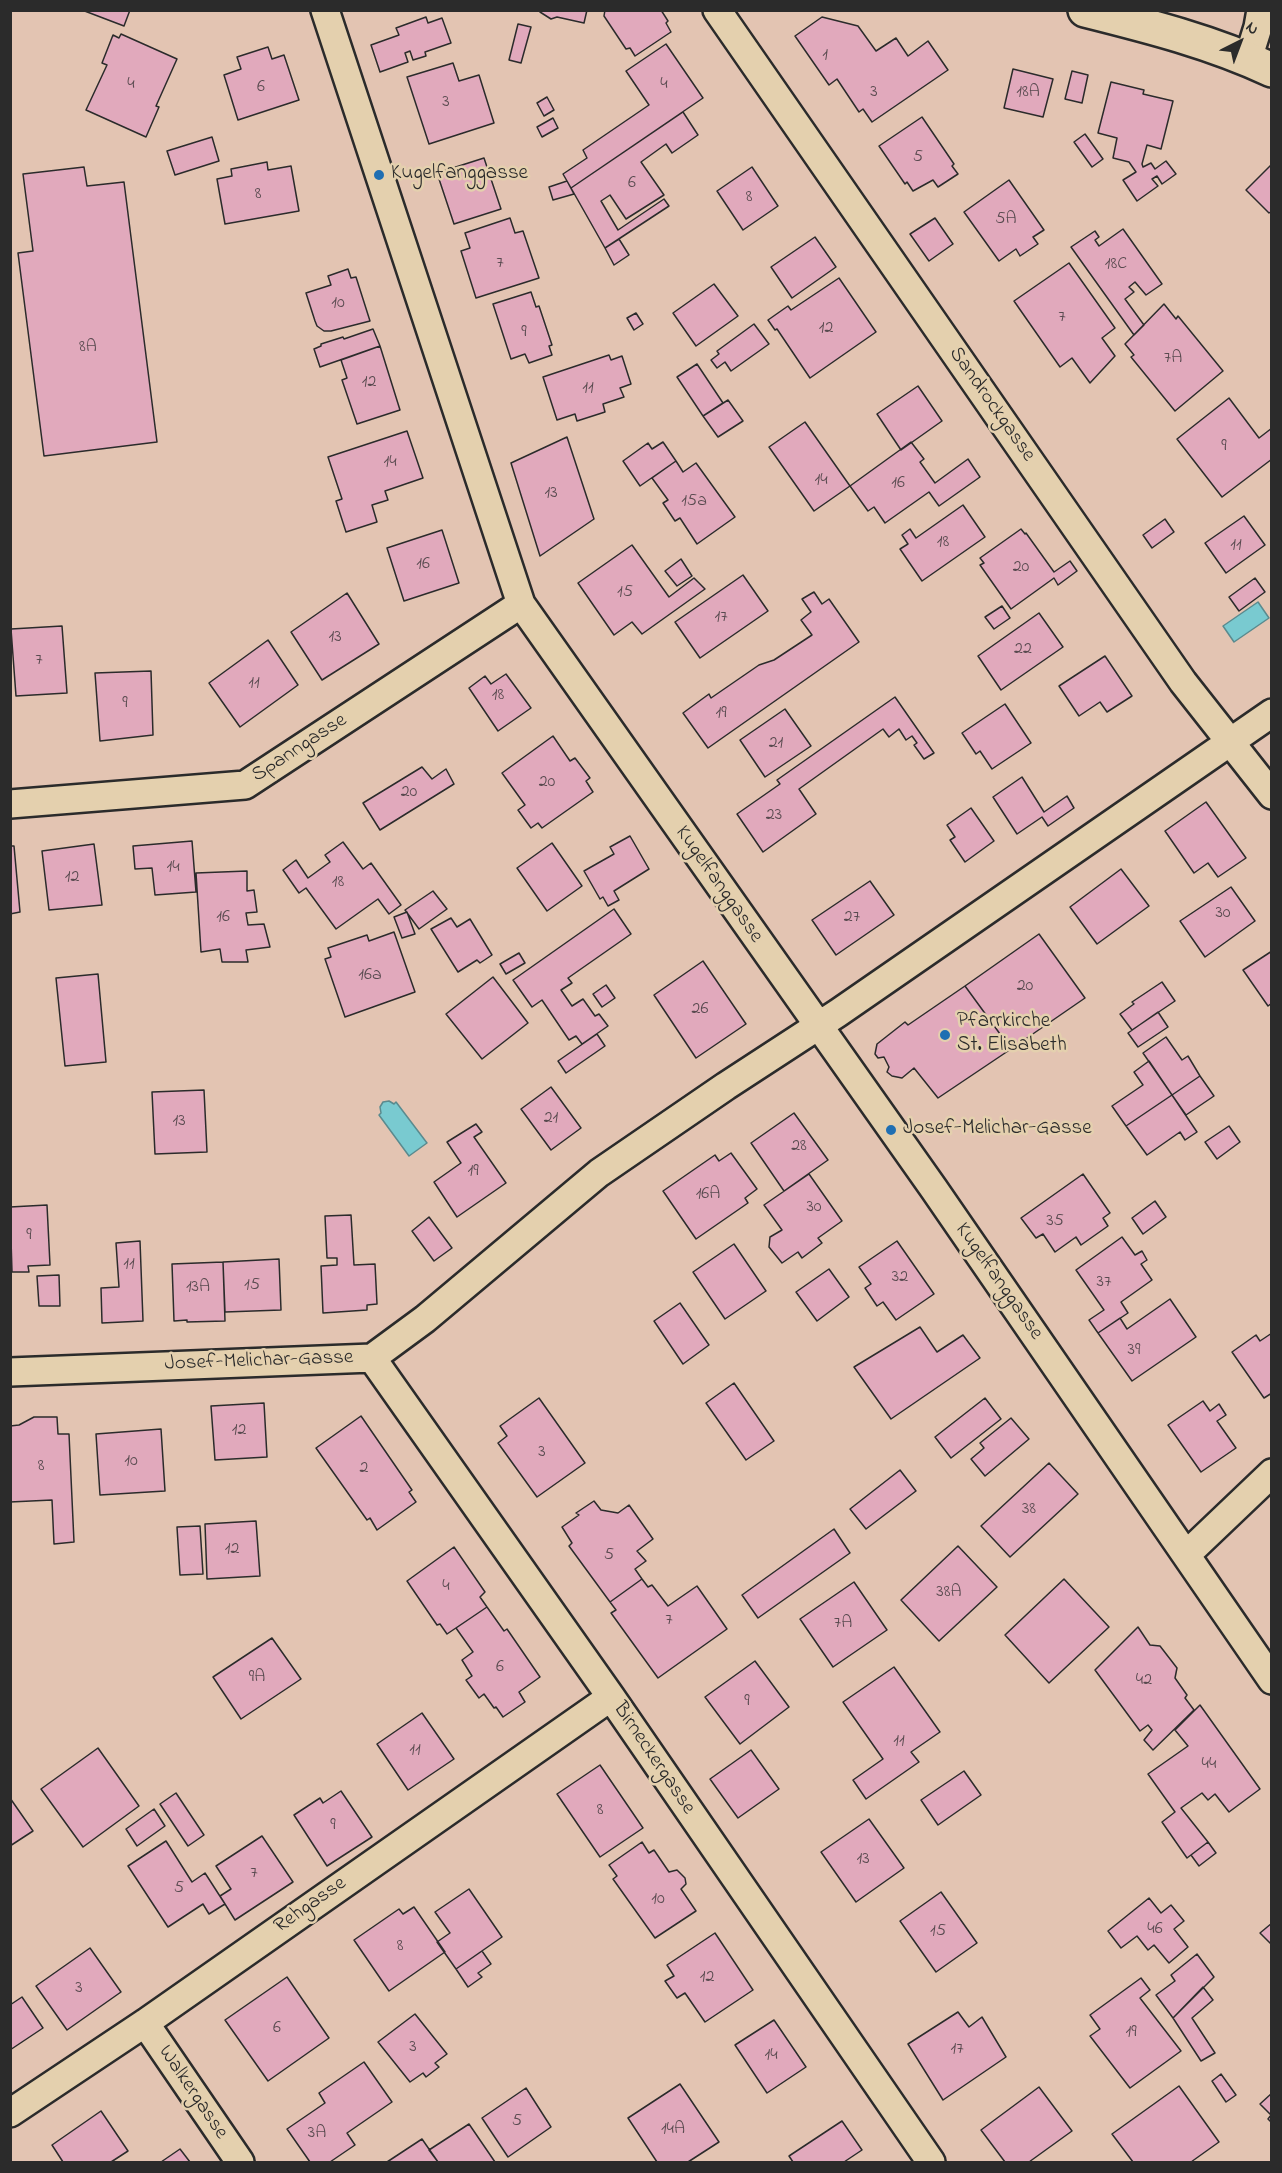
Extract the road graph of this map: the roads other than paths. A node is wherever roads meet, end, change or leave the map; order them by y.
1 (325, 10) edge
2 (717, 10) edge
3 (1085, 10) edge
4 (1261, 10) edge
5 (1260, 65) edge
6 (521, 604) junction
7 (1272, 713) edge
8 (1230, 742) junction
9 (1272, 795) edge
10 (10, 804) edge
11 (818, 1026) junction
12 (372, 1358) junction
13 (10, 1372) edge
14 (1272, 1473) edge
15 (1186, 1555) junction
16 (1272, 1680) edge
17 (611, 1697) junction
18 (145, 2023) junction
19 (10, 2113) edge
20 (240, 2163) edge
21 (931, 2163) edge

1 - 6 street, Kugelfanggasse
2 - 8 street, Sandrockgasse
3 - 5 street
4 - 5 street
6 - 10 street, Spanngasse
6 - 11 street, Kugelfanggasse
7 - 8 street, Josef-Melichar-Gasse
8 - 9 street, Sandrockgasse
8 - 11 street, Josef-Melichar-Gasse
11 - 12 street, Josef-Melichar-Gasse
11 - 15 street, Kugelfanggasse
12 - 13 street, Josef-Melichar-Gasse
12 - 17 street, Birneckergasse
14 - 15 street
15 - 16 street, Kugelfanggasse
17 - 18 street, Rehgasse
17 - 21 street, Birneckergasse
18 - 19 street, Rehgasse
18 - 20 street, Walkergasse

